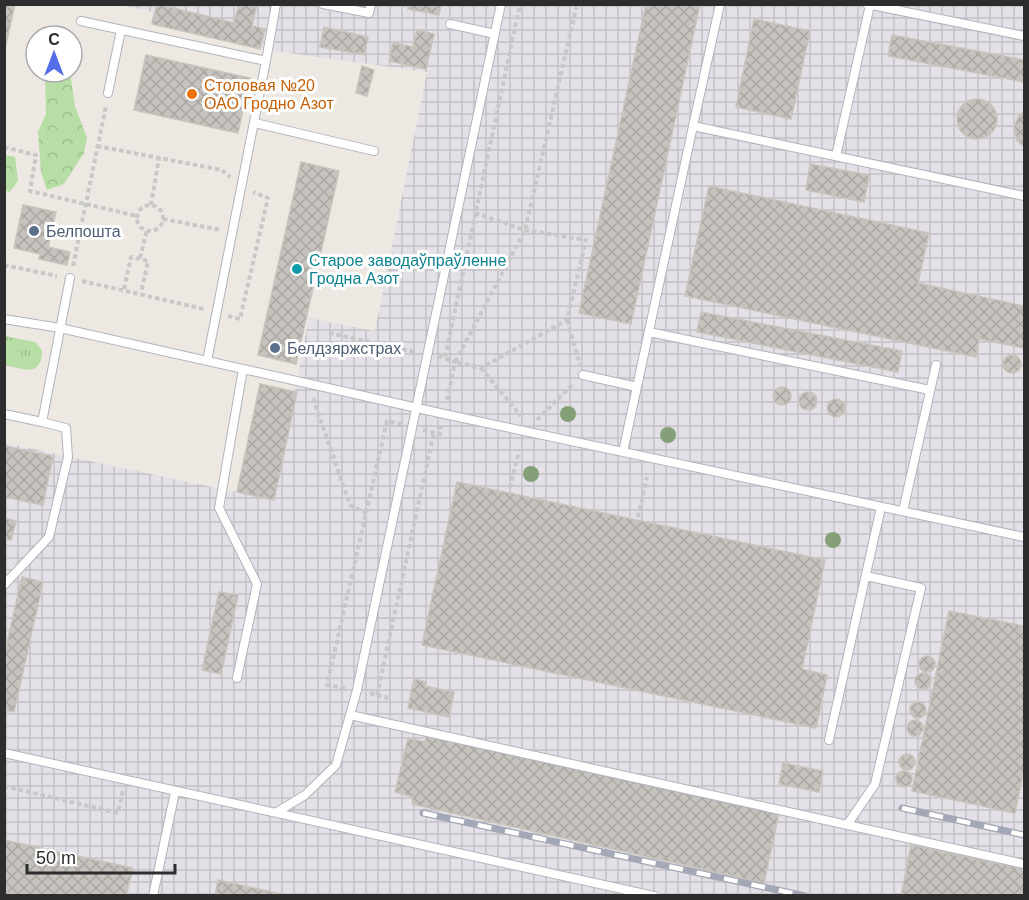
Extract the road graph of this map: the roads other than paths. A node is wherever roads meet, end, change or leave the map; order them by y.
1 (276, 4) edge
2 (323, 4) edge
3 (371, 4) edge
4 (501, 4) edge
5 (720, 4) edge
6 (869, 5) edge
7 (81, 21) dead end
8 (450, 24) dead end
9 (121, 30) junction
10 (495, 34) junction
11 (1024, 36) edge
12 (266, 61) junction
13 (108, 93) road end
14 (255, 123) junction
15 (693, 126) junction
16 (374, 151) dead end
17 (836, 156) junction
18 (1024, 196) edge
19 (70, 278) road end
20 (4, 319) edge
21 (60, 328) junction
22 (649, 332) junction
23 (207, 361) junction
24 (936, 364) dead end
25 (243, 369) junction
26 (583, 375) road end
27 (637, 387) junction
28 (930, 390) junction
29 (418, 407) junction
30 (4, 414) edge
31 (42, 422) junction
32 (623, 452) junction
33 (881, 507) junction
34 (903, 511) junction
35 (1024, 537) edge
36 (866, 576) junction
37 (4, 585) edge
38 (237, 678) dead end
39 (350, 715) junction
40 (829, 740) dead end
41 (4, 753) edge
42 (175, 792) junction
43 (277, 812) junction
44 (847, 825) junction
45 (1024, 864) edge
46 (153, 896) edge
47 (654, 896) edge

1 - 12 lane
2 - 3 lane
4 - 10 lane
5 - 15 lane
6 - 11 lane
6 - 17 lane
7 - 9 lane
8 - 10 lane
9 - 12 lane
9 - 13 lane
10 - 29 lane
12 - 14 lane
14 - 16 lane
14 - 23 lane
15 - 17 lane
15 - 22 lane
17 - 18 lane
19 - 21 lane
20 - 21 lane
21 - 23 lane
21 - 31 lane
22 - 27 lane
22 - 28 lane
23 - 25 lane
24 - 28 lane
25 - 29 lane
25 - 38 lane
26 - 27 lane
27 - 32 lane
28 - 34 lane
29 - 32 lane
29 - 39 lane
30 - 31 lane
31 - 37 lane
32 - 33 lane
33 - 34 lane
33 - 36 lane
34 - 35 lane
36 - 40 lane
36 - 44 lane
39 - 43 lane
39 - 44 lane
41 - 42 lane
42 - 43 lane
42 - 46 lane
43 - 47 lane
44 - 45 lane

